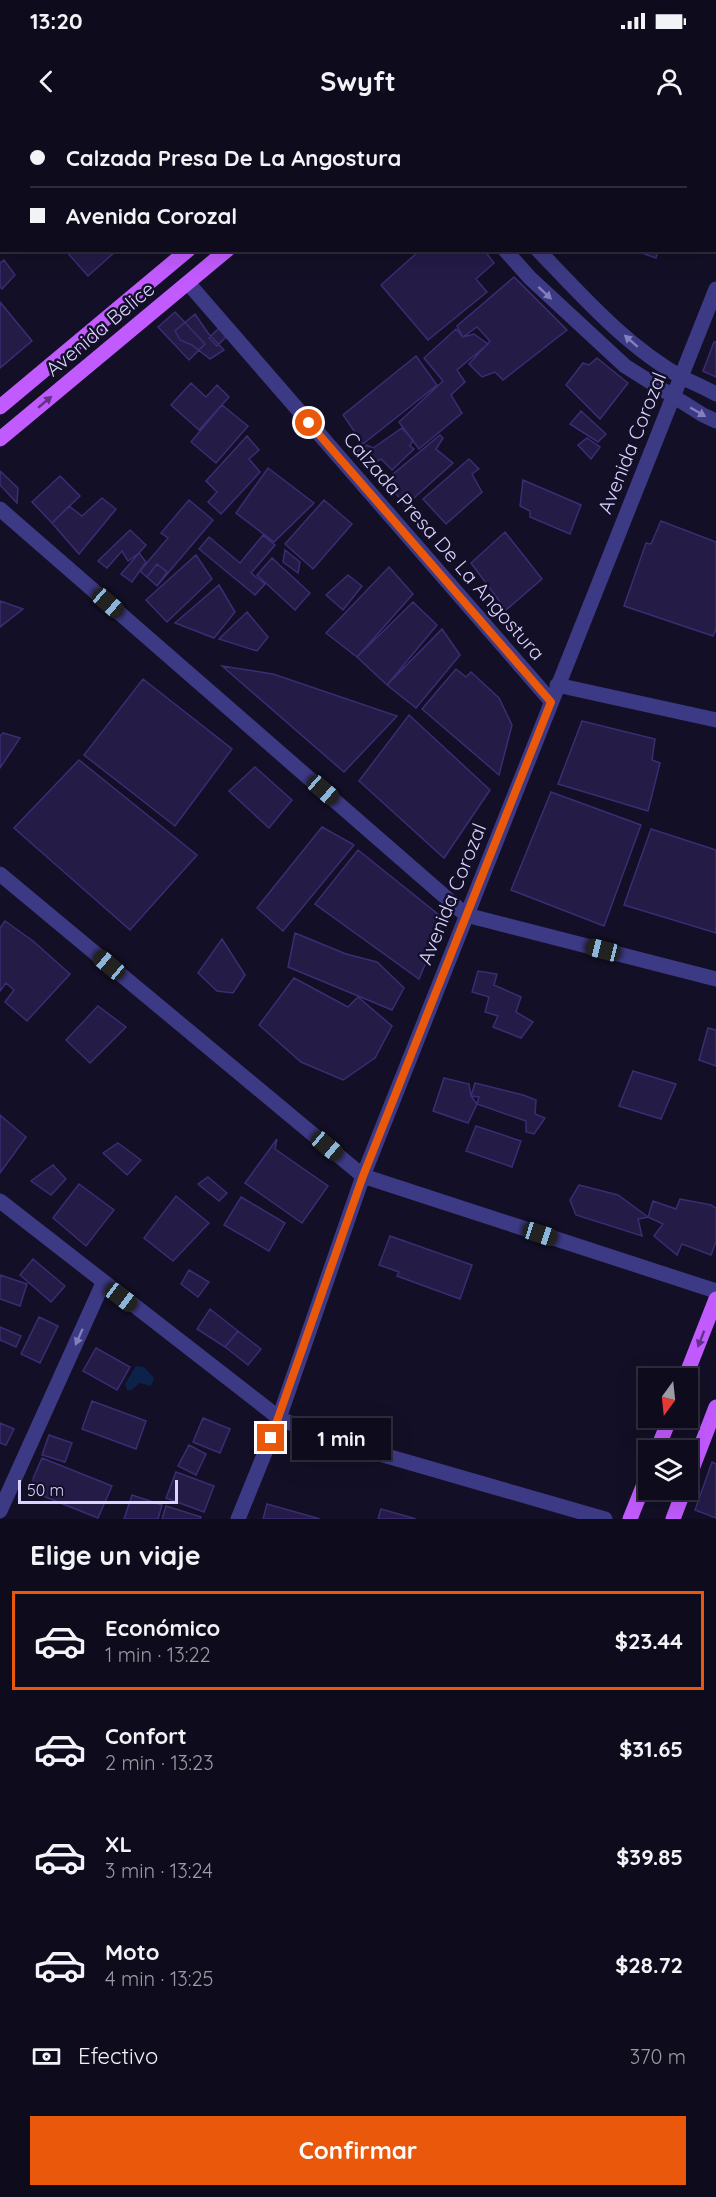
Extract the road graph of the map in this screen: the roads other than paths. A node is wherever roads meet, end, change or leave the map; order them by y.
1 (186, 252) edge
2 (225, 252) edge
3 (507, 252) edge
4 (540, 252) edge
5 (188, 283) junction
6 (716, 289) edge
7 (681, 377) junction
8 (716, 394) edge
9 (673, 397) junction
10 (0, 407) edge
11 (716, 421) edge
12 (0, 439) edge
13 (0, 509) edge
14 (557, 686) junction
15 (551, 702) junction
16 (716, 720) edge
17 (0, 874) edge
18 (466, 915) junction
19 (716, 979) edge
20 (363, 1176) junction
21 (0, 1201) edge
22 (103, 1283) junction
23 (716, 1291) edge
24 (716, 1299) edge
25 (689, 1368) edge
26 (716, 1407) edge
27 (279, 1418) junction
28 (698, 1454) edge
29 (638, 1499) edge
30 (680, 1500) edge
31 (0, 1511) edge
32 (238, 1519) edge
33 (605, 1519) edge
34 (630, 1519) edge
35 (673, 1519) edge

1 - 10 main road, Avenida Belice
2 - 5 main road, Avenida Belice
3 -> 9 street
7 -> 4 street
12 -> 5 main road, Avenida Belice
5 - 15 street, Calzada Presa De La Angostura
6 - 7 street, Avenida Corozal
7 - 8 street
7 - 9 street, Avenida Corozal
9 -> 11 street
9 - 14 street, Avenida Corozal
13 - 18 street
14 - 15 street, Avenida Corozal
14 - 16 street
15 - 18 street, Avenida Corozal
17 - 20 street
18 - 19 street
18 - 20 street, Avenida Corozal
20 - 23 street
20 - 27 street, Avenida Corozal
21 - 22 street
22 - 27 street
22 -> 31 street
24 -> 25 main road
26 - 28 main road
27 - 32 street, Avenida Corozal
27 - 33 street
29 - 34 main road
30 - 35 main road

